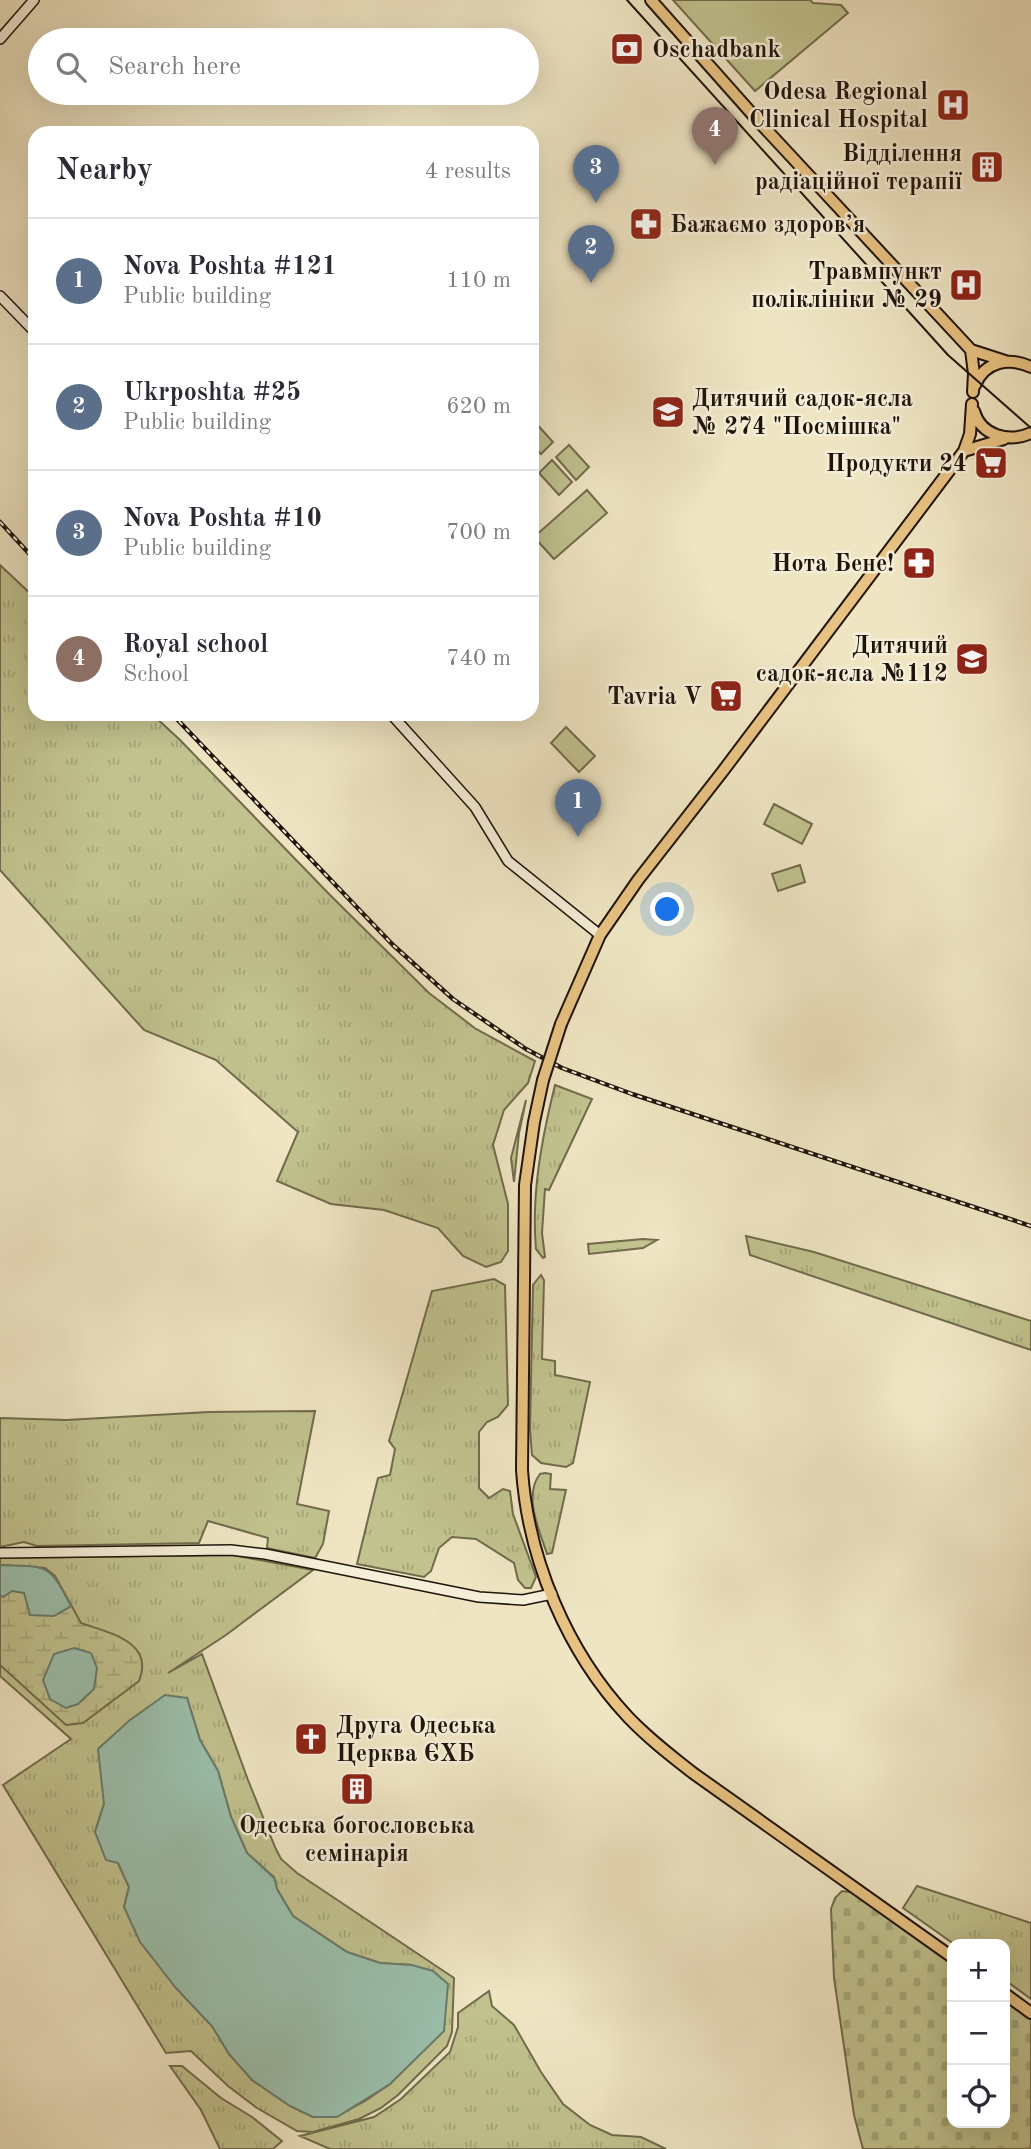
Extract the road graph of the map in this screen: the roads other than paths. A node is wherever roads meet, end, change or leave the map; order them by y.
1 (34, 0) edge
2 (651, 0) edge
3 (0, 38) edge
4 (0, 296) edge
5 (28, 325) edge
6 (971, 350) junction
7 (1031, 359) edge
8 (1007, 361) junction
9 (1019, 362) junction
10 (1031, 366) edge
11 (973, 392) junction
12 (972, 404) junction
13 (1031, 433) edge
14 (1006, 438) junction
15 (964, 451) junction
16 (397, 721) edge
17 (600, 935) junction
18 (0, 1553) edge
19 (552, 1594) junction
20 (947, 1953) edge
21 (1010, 1998) edge
22 (1031, 2013) edge

1 - 3 street
2 - 6 highway
4 - 5 street
6 - 8 highway
6 - 11 highway
7 - 9 highway
8 - 9 highway
8 - 11 highway
9 - 10 highway
11 - 12 highway
12 - 14 highway
12 - 15 highway
13 - 14 highway
14 - 15 highway
15 - 17 highway
16 - 17 street
17 - 19 highway, bridge
18 - 19 street
19 - 20 highway
21 - 22 highway

